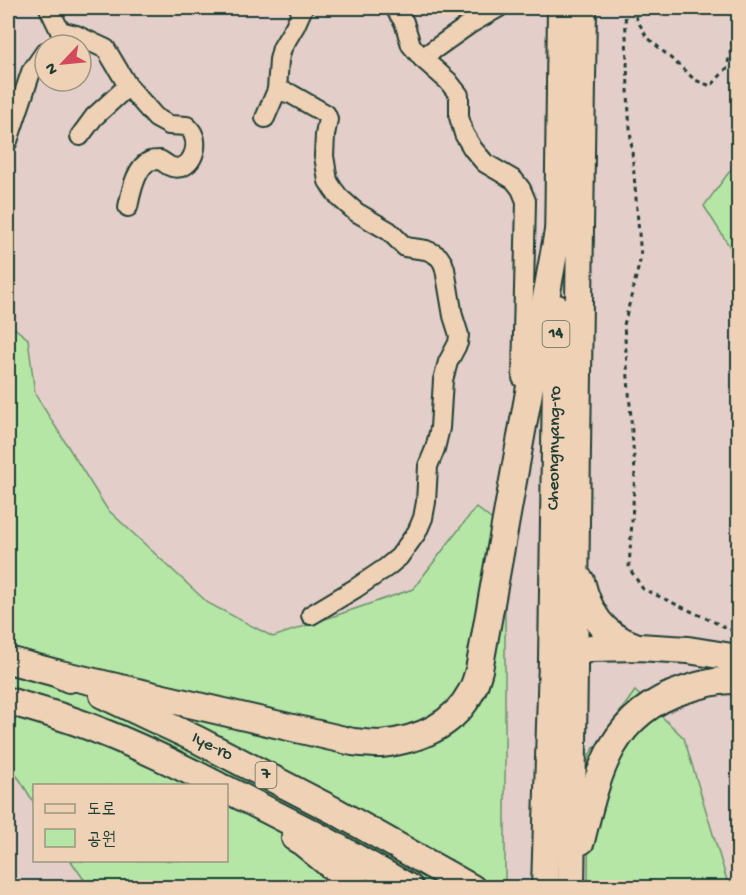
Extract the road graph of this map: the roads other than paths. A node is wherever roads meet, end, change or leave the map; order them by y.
1 (49, 8) edge
2 (303, 8) edge
3 (395, 8) edge
4 (498, 8) edge
5 (561, 8) edge
6 (583, 8) edge
7 (54, 33) edge
8 (93, 43) edge
9 (422, 58) junction
10 (33, 69) edge
11 (128, 86) junction
12 (277, 90) junction
13 (265, 118) dead end
14 (80, 136) dead end
15 (8, 141) edge
16 (128, 207) dead end
17 (558, 231) junction
18 (521, 434) junction
19 (575, 550) junction
20 (311, 615) dead end
21 (638, 647) junction
22 (563, 657) junction
23 (738, 658) edge
24 (8, 660) edge
25 (56, 673) junction
26 (738, 680) edge
27 (8, 700) edge
28 (99, 730) junction
29 (196, 784) edge
30 (215, 784) edge
31 (228, 790) edge
32 (228, 801) edge
33 (571, 885) edge
34 (358, 888) edge
35 (410, 888) edge
36 (472, 888) edge
37 (545, 888) edge

1 - 7 street
2 - 12 street
3 - 9 street
4 - 9 street
5 - 17 highway, Cheongnyang-ro / 14
6 - 19 highway, Cheongnyang-ro / 14
8 - 11 street
9 - 18 street
10 - 15 street
11 - 14 street
11 - 16 street
12 - 13 street
12 - 20 street
17 - 18 highway
17 - 22 highway, Cheongnyang-ro / 14
18 - 25 highway
19 - 21 highway
19 - 22 highway, Cheongnyang-ro / 14
21 - 22 highway
21 - 23 highway
22 - 33 highway, Cheongnyang-ro / 14
22 - 37 highway, Cheongnyang-ro
24 - 25 highway, Iye-ro / 7
25 - 36 highway, Iye-ro / 7
26 - 33 highway
27 - 28 highway, Iye-ro
28 - 29 highway
28 - 30 highway, Iye-ro
31 - 35 highway, Iye-ro / 7
32 - 34 highway

